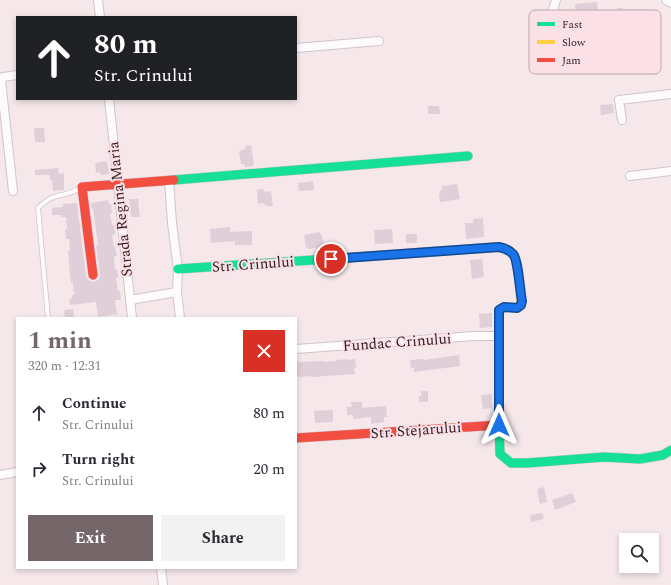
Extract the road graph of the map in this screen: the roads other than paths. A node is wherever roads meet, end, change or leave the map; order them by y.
1 (98, 0) edge
2 (556, 0) edge
3 (666, 0) edge
4 (671, 3) edge
5 (554, 10) edge
6 (100, 16) edge
7 (379, 41) dead end
8 (297, 48) edge
9 (16, 75) edge
10 (671, 94) edge
11 (109, 100) edge
12 (622, 120) dead end
13 (468, 156) dead end
14 (671, 171) edge
15 (630, 176) dead end
16 (169, 180) junction
17 (118, 184) junction
18 (82, 187) junction
19 (12, 191) dead end
20 (178, 269) junction
21 (93, 275) dead end
22 (177, 292) junction
23 (130, 300) junction
24 (48, 317) edge
25 (132, 317) edge
26 (180, 317) edge
27 (499, 336) junction
28 (297, 349) edge
29 (499, 425) junction
30 (297, 438) edge
31 (671, 450) edge
32 (16, 472) edge
33 (0, 475) edge
34 (161, 569) edge
35 (164, 585) edge

1 - 6 street
2 - 5 street
3 - 4 street
7 - 8 street
9 - 19 street
10 - 12 street
11 - 17 street, Strada Regina Maria
13 - 16 street
14 - 15 street
16 - 17 street
16 - 20 street
17 - 18 street
17 - 23 street, Strada Regina Maria
18 - 21 street
18 - 24 lane
20 - 22 street
20 - 27 street, Str. Crinului
22 - 23 street
22 - 26 street
23 - 25 street, Strada Regina Maria
27 - 28 street, Fundac Crinului
27 - 29 street
29 - 30 street, Str. Stejarului
29 - 31 street
32 - 33 street
34 - 35 street

